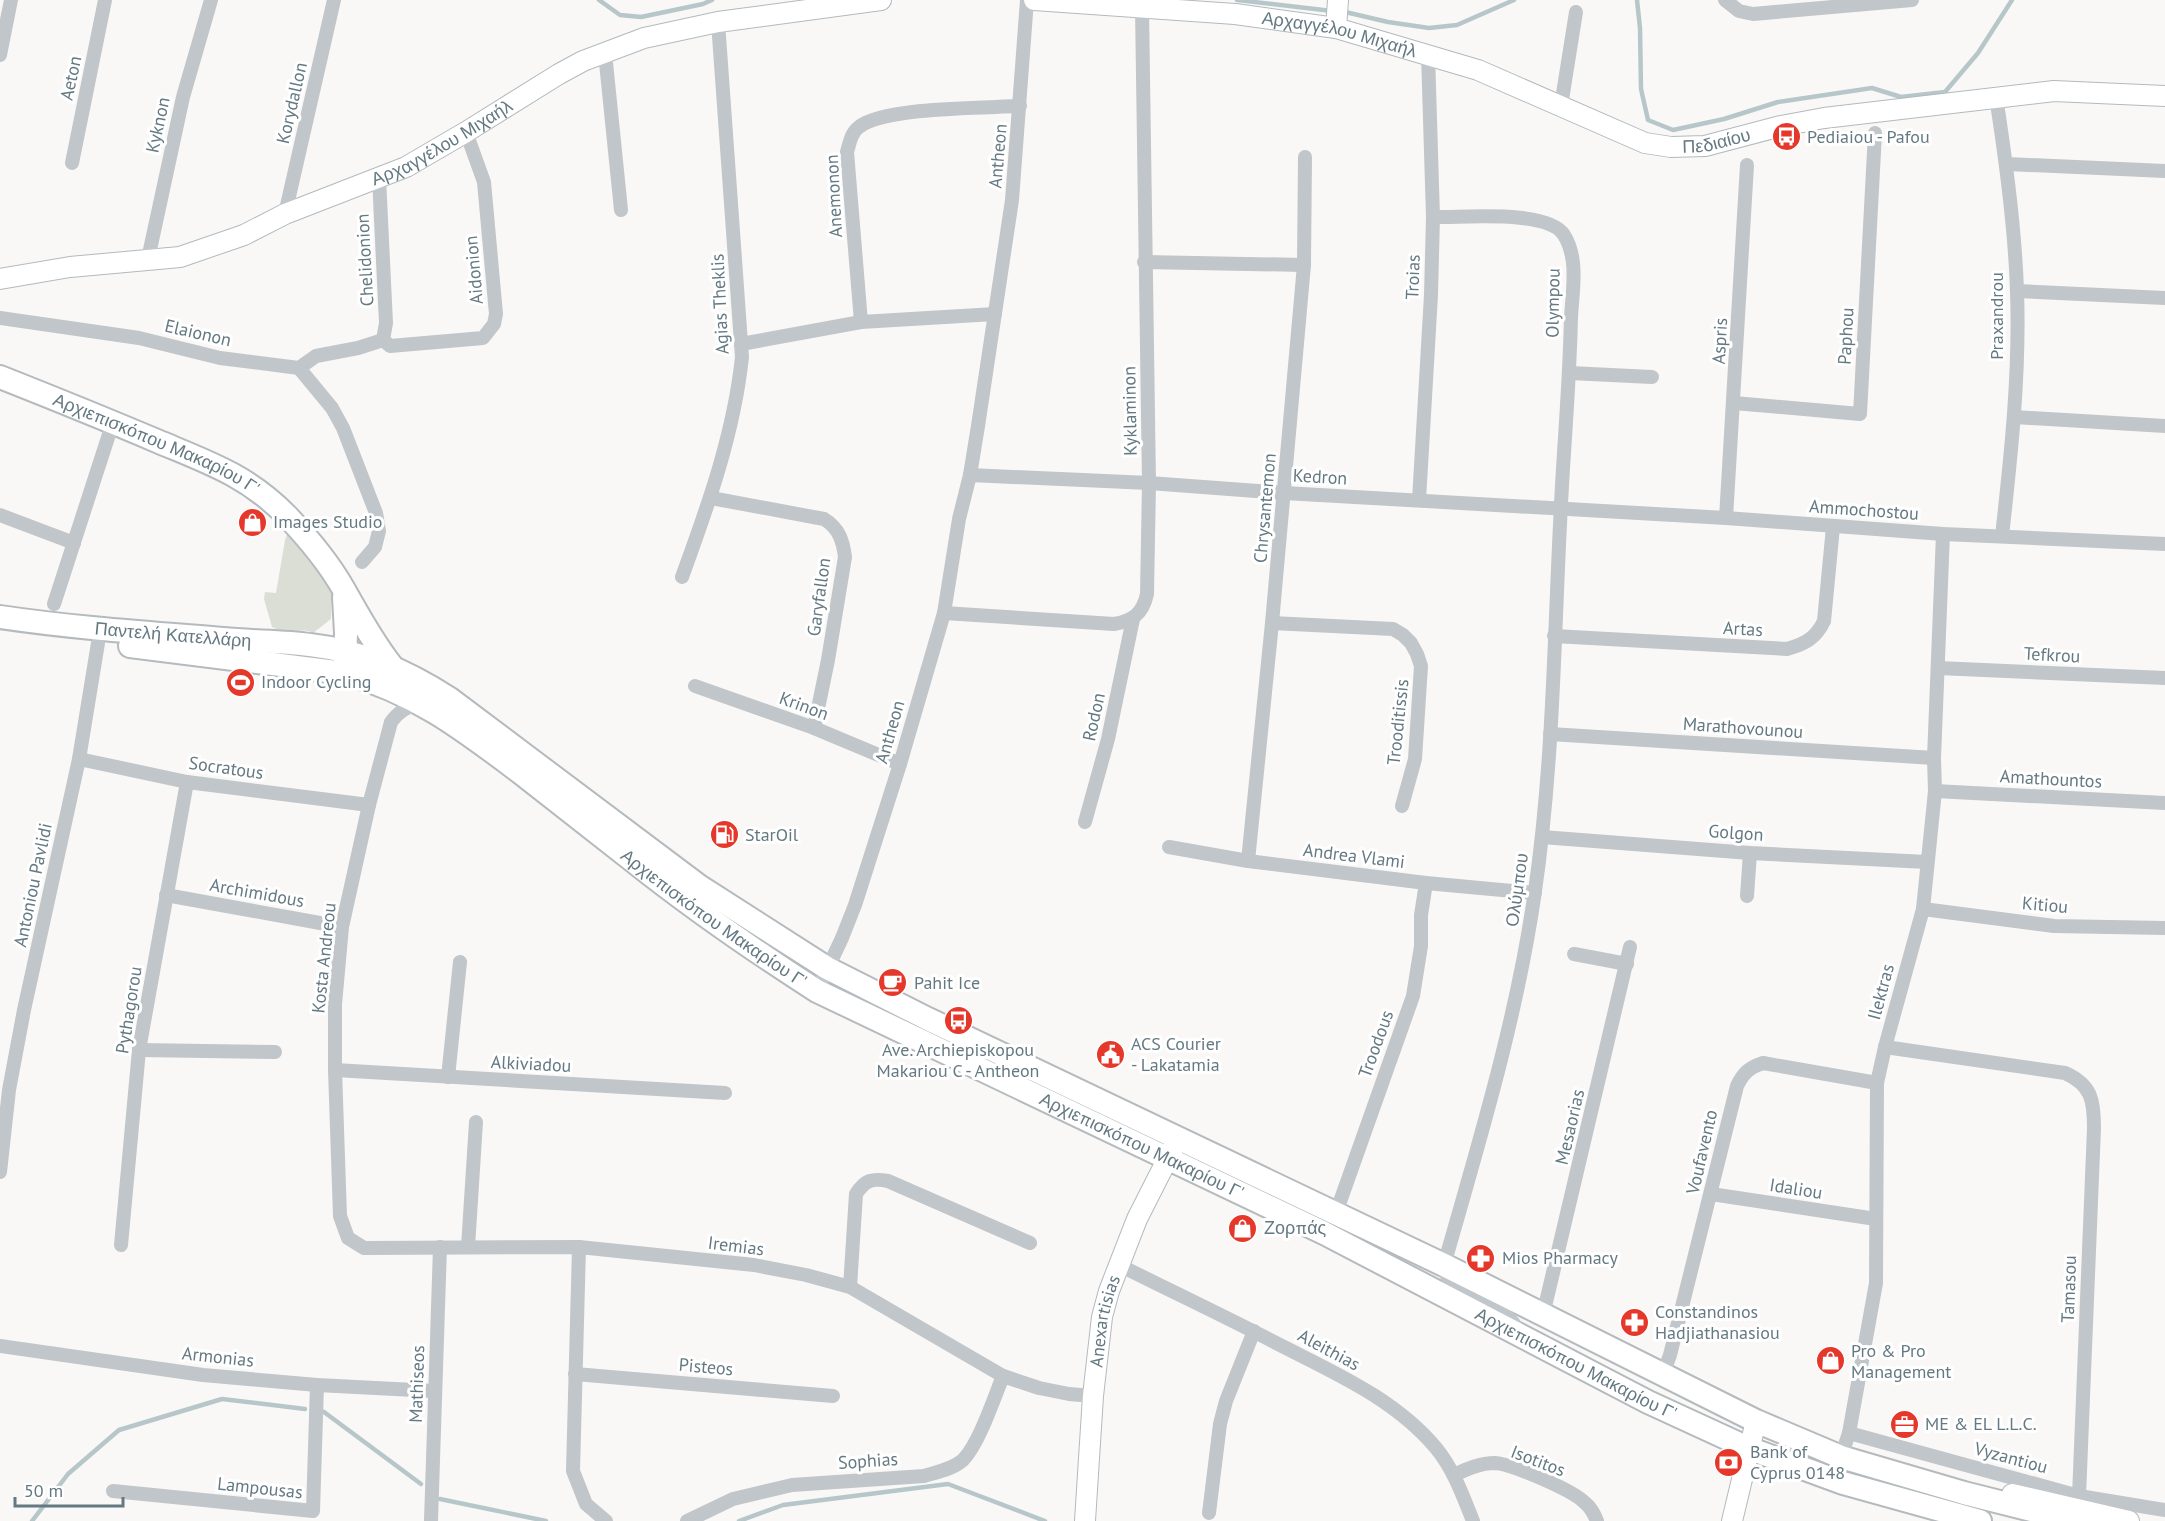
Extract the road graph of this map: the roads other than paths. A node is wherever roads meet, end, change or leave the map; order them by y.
1 (11, 0) edge
2 (105, 0) edge
3 (211, 0) edge
4 (334, 0) edge
5 (881, 0) edge
6 (1028, 0) edge
7 (1034, 0) edge
8 (1725, 0) edge
9 (1912, 0) edge
10 (1819, 4) edge
11 (1142, 7) junction
12 (1576, 12) dead end
13 (1337, 13) edge
14 (718, 22) junction
15 (605, 53) junction
16 (1428, 54) junction
17 (0, 55) edge
18 (1996, 96) junction
19 (2165, 96) edge
20 (1561, 105) junction
21 (1020, 106) junction
22 (466, 132) junction
23 (1875, 133) dead end
24 (1305, 158) dead end
25 (72, 163) dead end
26 (2007, 164) junction
27 (1748, 165) dead end
28 (2165, 171) edge
29 (379, 178) junction
30 (621, 210) dead end
31 (285, 214) junction
32 (1433, 218) junction
33 (148, 259) junction
34 (1144, 262) junction
35 (1304, 265) junction
36 (0, 279) edge
37 (2017, 291) junction
38 (2165, 298) edge
39 (995, 314) junction
40 (0, 318) edge
41 (861, 322) junction
42 (383, 340) junction
43 (741, 344) junction
44 (299, 368) junction
45 (1570, 373) junction
46 (0, 377) edge
47 (1652, 377) dead end
48 (1734, 403) junction
49 (2014, 417) junction
50 (113, 422) junction
51 (2165, 426) edge
52 (970, 475) junction
53 (1149, 483) junction
54 (1284, 493) junction
55 (711, 498) junction
56 (1419, 500) junction
57 (1560, 510) junction
58 (0, 515) edge
59 (1726, 518) junction
60 (1833, 527) junction
61 (1943, 534) junction
62 (2002, 536) junction
63 (74, 543) junction
64 (2165, 544) edge
65 (362, 562) dead end
66 (682, 577) dead end
67 (342, 586) junction
68 (54, 604) dead end
69 (944, 613) junction
70 (0, 617) edge
71 (1133, 619) junction
72 (1272, 623) junction
73 (0, 632) edge
74 (1554, 636) junction
75 (98, 643) junction
76 (345, 662) junction
77 (391, 665) junction
78 (1938, 668) junction
79 (2165, 678) edge
80 (695, 686) dead end
81 (420, 703) junction
82 (814, 728) junction
83 (1550, 734) junction
84 (79, 759) junction
85 (1934, 759) junction
86 (900, 764) junction
87 (187, 782) junction
88 (1935, 791) junction
89 (2165, 802) edge
90 (369, 805) junction
91 (1402, 806) dead end
92 (1085, 822) dead end
93 (1542, 837) junction
94 (1169, 847) dead end
95 (1750, 853) junction
96 (1248, 861) junction
97 (1927, 862) junction
98 (1426, 883) junction
99 (1535, 893) junction
100 (166, 895) junction
101 (1747, 896) dead end
102 (1923, 909) junction
103 (342, 927) junction
104 (2165, 928) edge
105 (1630, 947) dead end
106 (1574, 954) dead end
107 (460, 962) dead end
108 (1627, 964) junction
109 (827, 968) junction
110 (817, 991) junction
111 (1885, 1047) junction
112 (140, 1050) junction
113 (275, 1052) dead end
114 (335, 1070) junction
115 (448, 1077) junction
116 (1877, 1083) junction
117 (5, 1090) edge
118 (725, 1093) dead end
119 (476, 1122) dead end
120 (1179, 1137) junction
121 (1168, 1159) junction
122 (0, 1172) edge
123 (1711, 1194) junction
124 (1336, 1213) junction
125 (1876, 1219) junction
126 (348, 1238) joint
127 (1030, 1243) dead end
128 (121, 1245) dead end
129 (440, 1247) junction
130 (468, 1247) junction
131 (579, 1247) junction
132 (1119, 1265) junction
133 (1444, 1265) junction
134 (850, 1287) junction
135 (1543, 1315) junction
136 (1254, 1331) junction
137 (1520, 1335) junction
138 (0, 1346) edge
139 (575, 1374) junction
140 (1663, 1374) junction
141 (1003, 1376) junction
142 (317, 1385) junction
143 (434, 1391) junction
144 (833, 1396) dead end
145 (1093, 1396) junction
146 (1756, 1421) junction
147 (1849, 1433) junction
148 (1748, 1448) junction
149 (1841, 1457) junction
150 (1454, 1475) junction
151 (113, 1491) dead end
152 (1964, 1493) junction
153 (2079, 1496) junction
154 (2165, 1510) edge
155 (1209, 1513) dead end
156 (431, 1521) edge
157 (606, 1521) edge
158 (687, 1521) edge
159 (1085, 1521) edge
160 (1473, 1521) edge
161 (1597, 1521) edge
162 (1732, 1521) edge
163 (1980, 1521) edge
164 (2074, 1521) edge
165 (2129, 1521) edge

1 - 17 street
2 - 25 street, Aeton
3 - 33 street, Kyknon
4 - 31 street, Korydallon
5 - 14 street, Αρχαγγέλου Μιχαήλ
6 - 21 street, Antheon
7 - 11 street, Αρχαγγέλου Μιχαήλ
8 - 10 street
9 - 10 street
11 - 13 street, Αρχαγγέλου Μιχαήλ
11 - 34 street, Kyklaminon
12 - 20 street
13 - 16 street, Αρχαγγέλου Μιχαήλ
14 - 15 street, Αρχαγγέλου Μιχαήλ
14 - 43 street, Agias Theklis
15 - 22 street, Αρχαγγέλου Μιχαήλ
15 - 30 street
16 - 20 street, Πεδιαίου
16 - 32 street, Troias
18 - 19 street, Πεδιαίου
18 - 20 street, Πεδιαίου
18 - 26 street, Praxandrou
21 - 39 street, Antheon
21 - 41 street, Anemonon
22 - 29 street, Αρχαγγέλου Μιχαήλ
22 - 42 street, Aidonion
23 - 48 street, Paphou
24 - 35 street, Chrysantemon
26 - 28 street
26 - 37 street, Praxandrou
27 - 48 street, Aspris
29 - 31 street, Αρχαγγέλου Μιχαήλ
29 - 42 street, Chelidonion
31 - 33 street, Αρχαγγέλου Μιχαήλ
32 - 45 street, Olympou
32 - 56 street, Troias
33 - 36 street, Αρχαγγέλου Μιχαήλ
34 - 35 street
34 - 53 street, Kyklaminon
35 - 54 street, Chrysantemon
37 - 38 street
37 - 49 street, Praxandrou
39 - 41 street
39 - 52 street, Antheon
40 - 44 street, Elaionon
41 - 43 street
42 - 44 street
43 - 55 street, Agias Theklis
44 - 65 street
45 - 47 street
45 - 57 street, Olympou
46 - 50 main road, Αρχιεπισκόπου Μακαρίου Γ'
48 - 59 street, Aspris
49 - 51 street
49 - 62 street, Praxandrou
50 - 63 street
50 - 67 main road, Αρχιεπισκόπου Μακαρίου Γ'
52 - 53 street, Kedron
52 - 69 street, Antheon
53 - 54 street, Kedron
53 - 71 street, Kyklaminon
54 - 56 street, Kedron
54 - 72 street, Chrysantemon
55 - 66 street, Agias Theklis
55 - 82 street, Garyfallon
56 - 57 street, Kedron
57 - 59 street, Ammochostou
57 - 74 street, Ολύμπου
58 - 63 street
59 - 60 street, Ammochostou
60 - 61 street, Ammochostou
60 - 74 street, Artas
61 - 62 street, Ammochostou
61 - 78 street, Ilektras
62 - 64 street, Ammochostou
63 - 68 street
67 - 76 main road, Αρχιεπισκόπου Μακαρίου Γ'
67 - 77 main road, Αρχιεπισκόπου Μακαρίου Γ'
69 - 71 street
69 - 86 street, Antheon
70 - 76 main road, Παντελή Κατελλάρη
71 - 92 street, Rodon
72 - 91 street, Trooditissis
72 - 96 street, Chrysantemon
73 - 75 main road, Παντελή Κατελλάρη
74 - 83 street, Ολύμπου
75 - 76 main road, Παντελή Κατελλάρη
75 - 84 street, Antoniou Pavlidi
76 - 77 main road, Αρχιεπισκόπου Μακαρίου Γ'
76 - 81 main road, Αρχιεπισκόπου Μακαρίου Γ'
77 - 109 main road, Αρχιεπισκόπου Μακαρίου Γ'
78 - 79 street, Tefkrou
78 - 85 street, Ilektras
80 - 82 street, Krinon
81 - 90 street, Kosta Andreou
81 - 110 main road, Αρχιεπισκόπου Μακαρίου Γ'
82 - 86 street, Krinon
83 - 85 street, Marathovounou
83 - 93 street, Ολύμπου
84 - 87 street, Socratous
84 - 117 street, Antoniou Pavlidi
85 - 88 street, Ilektras
86 - 109 street, Antheon
87 - 90 street, Socratous
87 - 100 street, Pythagorou
88 - 89 street, Amathountos
88 - 97 street, Ilektras
90 - 103 street, Kosta Andreou
93 - 95 street, Golgon
93 - 99 street, Ολύμπου
94 - 96 street, Andrea Vlami
95 - 97 street, Golgon
95 - 101 street
96 - 98 street, Andrea Vlami
97 - 102 street, Ilektras
98 - 99 street, Andrea Vlami
98 - 124 street, Troodous
99 - 133 street, Ολύμπου
100 - 103 street, Archimidous
100 - 112 street, Pythagorou
102 - 104 street, Kitiou
102 - 111 street, Ilektras
103 - 114 street, Kosta Andreou
105 - 108 street, Mesaorias
106 - 108 street
107 - 115 street
108 - 135 street, Mesaorias
109 - 110 street, Antheon
109 - 120 main road, Αρχιεπισκόπου Μακαρίου Γ'
110 - 121 main road, Αρχιεπισκόπου Μακαρίου Γ'
111 - 116 street, Ilektras
111 - 153 street, Tamasou
112 - 113 street
112 - 128 street, Pythagorou
114 - 115 street, Alkiviadou
114 - 126 street, Kosta Andreou
115 - 118 street, Alkiviadou
116 - 123 street, Voufavento
116 - 125 street, Ilektras
117 - 122 street, Antoniou Pavlidi
119 - 130 street
120 - 121 street, Anexartisias
120 - 124 main road, Αρχιεπισκόπου Μακαρίου Γ'
121 - 132 street, Anexartisias
121 - 137 main road, Αρχιεπισκόπου Μακαρίου Γ'
123 - 125 street, Idaliou
123 - 140 street, Voufavento
124 - 133 main road, Αρχιεπισκόπου Μακαρίου Γ'
125 - 147 street, Ilektras
126 - 129 street, Iremias
127 - 134 street
129 - 130 street, Iremias
129 - 143 street, Mathiseos
130 - 131 street, Iremias
131 - 134 street, Iremias
131 - 139 street
132 - 136 street, Aleithias
132 - 145 street, Anexartisias
133 - 135 main road, Αρχιεπισκόπου Μακαρίου Γ'
133 - 137 street
134 - 141 street, Iremias
135 - 140 main road, Αρχιεπισκόπου Μακαρίου Γ'
136 - 150 street, Aleithias
136 - 155 street
137 - 148 main road, Αρχιεπισκόπου Μακαρίου Γ'
138 - 142 street, Armonias
139 - 144 street, Pisteos
139 - 157 street
140 - 146 main road, Αρχιεπισκόπου Μακαρίου Γ'
141 - 145 street, Iremias
141 - 158 street, Sophias
142 - 143 street, Armonias
142 - 151 street, Lampousas
143 - 156 street, Mathiseos
145 - 159 street, Anexartisias
146 - 148 street
146 - 149 main road, Αρχιεπισκόπου Μακαρίου Γ'
147 - 149 street, Ilektras
147 - 153 street, Vyzantiou
148 - 162 street
148 - 163 main road, Αρχιεπισκόπου Μακαρίου Γ'
149 - 152 main road, Αρχιεπισκόπου Μακαρίου Γ'
150 - 160 street, Aleithias
150 - 161 street, Isotitos
152 - 164 main road, Αρχιεπισκόπου Μακαρίου Γ'
152 - 165 street
153 - 154 street, Vyzantiou

